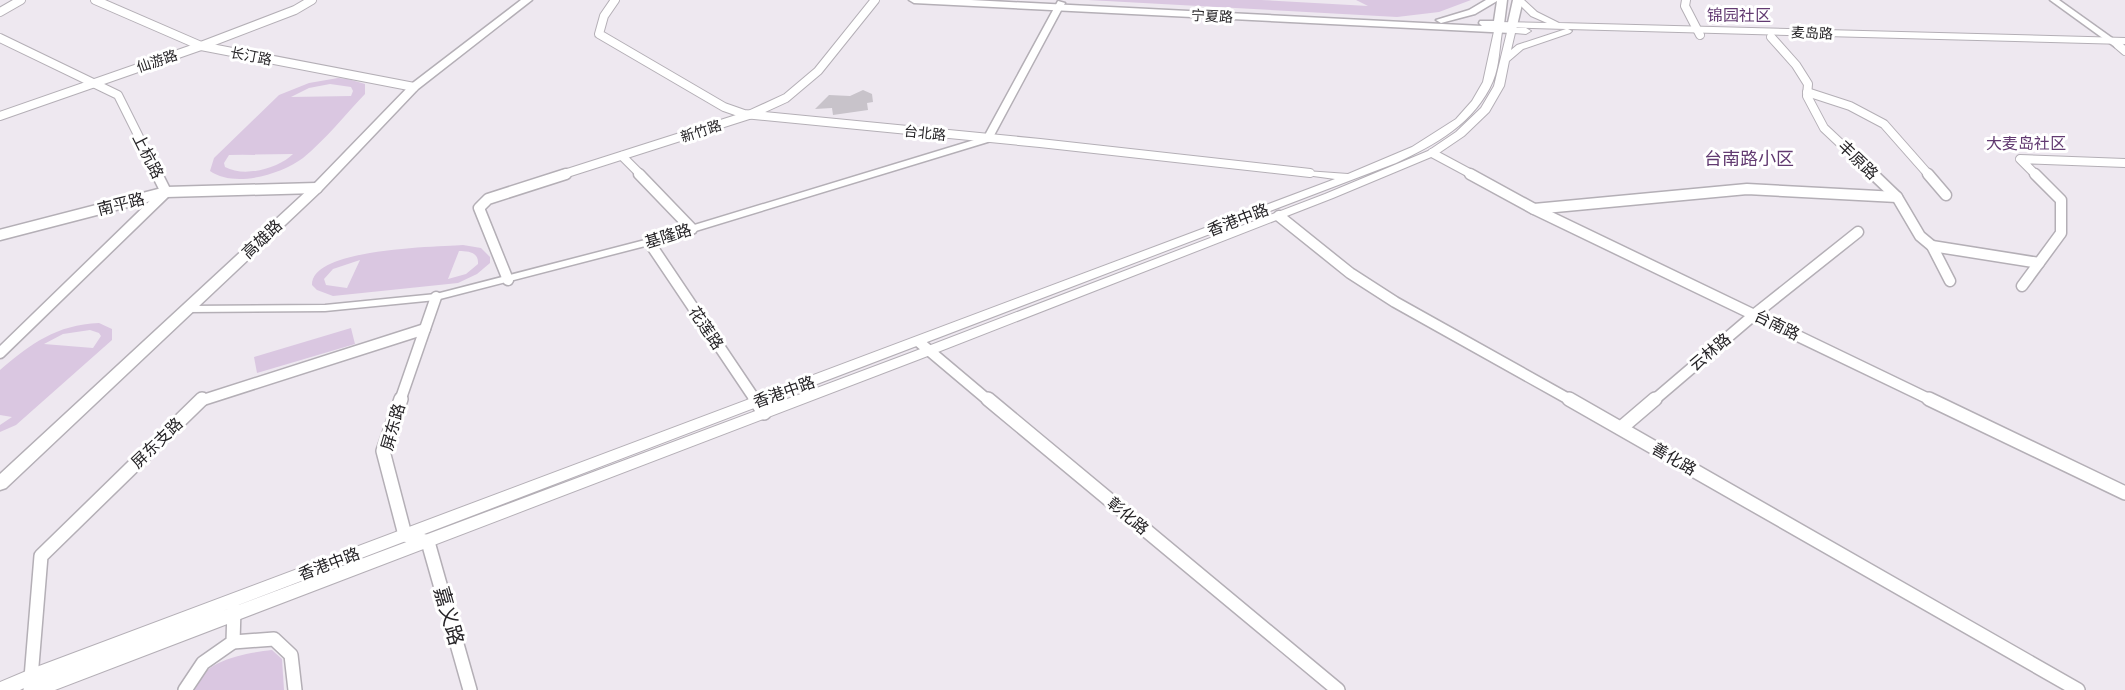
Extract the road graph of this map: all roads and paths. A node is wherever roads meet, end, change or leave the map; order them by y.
1 (21, 0) edge
2 (95, 0) edge
3 (312, 0) edge
4 (527, 0) edge
5 (615, 0) edge
6 (875, 0) edge
7 (914, 0) edge
8 (1005, 0) edge
9 (1493, 0) edge
10 (1502, 0) edge
11 (1518, 0) edge
12 (1686, 0) edge
13 (2055, 0) edge
14 (1059, 6) junction
15 (0, 12) edge
16 (1441, 20) junction
17 (1505, 27) junction
18 (1569, 29) junction
19 (1699, 33) junction
20 (1771, 37) junction
21 (0, 38) edge
22 (2121, 45) edge
23 (201, 46) junction
24 (1506, 59) junction
25 (95, 83) junction
26 (414, 87) junction
27 (1808, 92) junction
28 (749, 115) junction
29 (0, 116) edge
30 (988, 139) junction
31 (1432, 153) junction
32 (622, 156) junction
33 (2125, 163) edge
34 (1310, 173) junction
35 (1348, 177) junction
36 (1365, 181) junction
37 (317, 188) junction
38 (166, 192) junction
39 (1326, 192) junction
40 (1946, 195) dead end
41 (1897, 197) junction
42 (1534, 209) junction
43 (1279, 216) junction
44 (692, 229) junction
45 (1858, 232) dead end
46 (0, 235) edge
47 (649, 242) junction
48 (1932, 246) junction
49 (2039, 263) junction
50 (508, 280) junction
51 (1950, 281) dead end
52 (2022, 286) dead end
53 (436, 297) junction
54 (188, 309) junction
55 (1755, 314) junction
56 (425, 329) junction
57 (924, 346) junction
58 (0, 353) edge
59 (760, 408) junction
60 (1621, 428) junction
61 (0, 484) edge
62 (2125, 493) edge
63 (405, 535) junction
64 (428, 542) junction
65 (234, 607) junction
66 (233, 642) junction
67 (32, 686) edge
68 (1, 690) edge
69 (185, 690) edge
70 (294, 690) edge
71 (470, 690) edge
72 (1338, 690) edge
73 (2078, 690) edge

1 - 15 street
2 - 23 street, 长汀路
3 - 23 street, 仙游路
4 - 26 main road, 高雄路
5 - 28 street, 台北路
6 - 28 street, 新竹路
7 - 14 main road, 宁夏路
8 - 14 main road, 宁夏路
9 - 16 main road
10 - 17 main road
11 - 17 main road
11 - 18 main road
12 - 19 street
13 - 22 street
14 - 16 main road, 宁夏路
14 - 17 main road, 宁夏路
14 - 30 street
16 - 17 main road, 宁夏路
17 - 18 main road, 麦岛路
17 - 24 main road, 香港中路
17 - 35 main road, 香港中路
18 - 19 main road, 麦岛路
18 - 24 main road
19 - 20 main road, 麦岛路
19 - 22 main road, 麦岛路
20 - 22 main road, 麦岛路
20 - 27 street, 丰原路
21 - 25 street, 上杭路
23 - 25 street, 仙游路
23 - 26 street, 长汀路
24 - 31 main road, 香港中路
25 - 29 street, 仙游路
25 - 38 street, 上杭路
26 - 37 main road, 高雄路
27 - 40 street
27 - 41 street, 丰原路
28 - 30 street, 台北路
28 - 32 street, 新竹路
30 - 34 street, 台北路
30 - 44 street, 基隆路
31 - 36 main road, 香港中路
31 - 42 street, 台南路
32 - 44 street
32 - 50 street, 新竹路
33 - 49 street
34 - 35 main road
34 - 39 main road
35 - 36 main road
35 - 39 main road, 香港中路
36 - 39 main road, 香港中路
37 - 38 street, 南平路
37 - 54 main road, 高雄路
38 - 46 street, 南平路
38 - 58 street, 上杭路
39 - 43 main road, 香港中路
39 - 57 main road, 香港中路
41 - 42 street
41 - 48 street, 丰原路
42 - 55 street, 台南路
43 - 57 main road, 香港中路
43 - 60 street, 善化路
44 - 47 street, 基隆路
45 - 55 street, 云林路
47 - 50 street, 基隆路
47 - 59 street, 花莲路
48 - 49 street
48 - 51 street, 丰原路
49 - 52 street
50 - 53 street, 基隆路
53 - 54 street, 基隆路
53 - 56 street, 屏东路
54 - 61 main road, 高雄路
55 - 60 street, 云林路
55 - 62 street, 台南路
56 - 63 street, 屏东路
56 - 67 street, 屏东支路
57 - 59 main road, 香港中路
57 - 72 street, 彰化路
59 - 63 main road, 香港中路
59 - 64 main road, 香港中路
60 - 73 street, 善化路
63 - 64 street
63 - 65 main road, 香港中路
64 - 65 main road, 香港中路
64 - 71 street, 嘉义路
65 - 66 street
65 - 67 main road, 香港中路
66 - 69 street
66 - 70 street
67 - 68 main road, 香港中路

